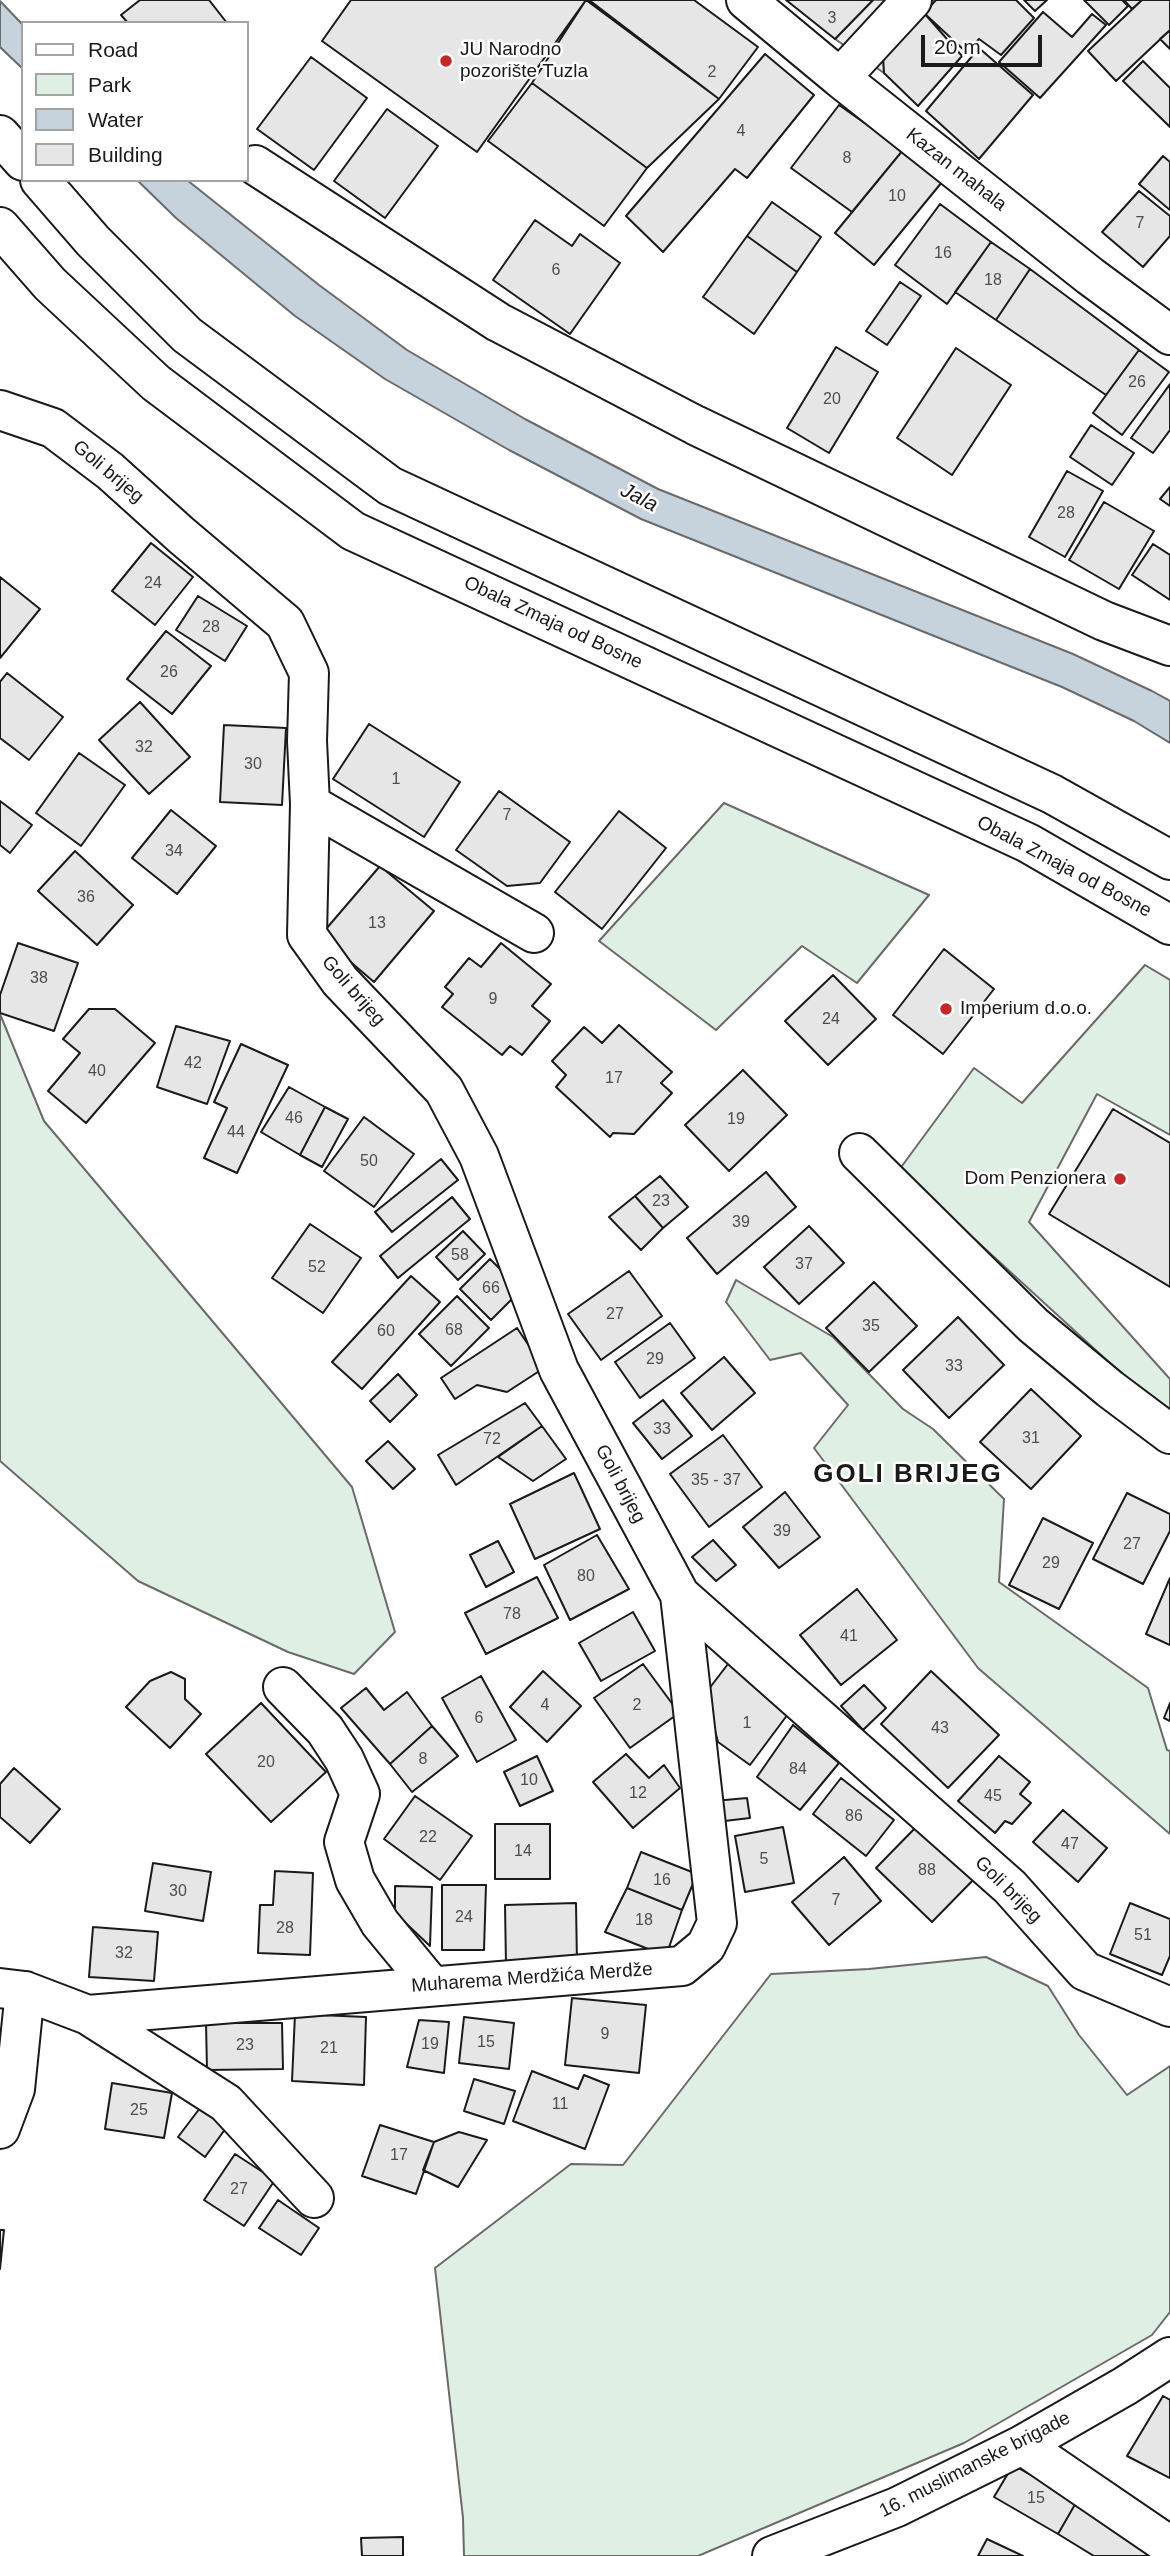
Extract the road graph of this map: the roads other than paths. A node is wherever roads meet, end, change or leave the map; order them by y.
1 (746, 0) edge
2 (912, 0) edge
3 (840, 78) junction
4 (0, 135) edge
5 (21, 159) edge
6 (255, 165) dead end
7 (42, 182) edge
8 (0, 227) edge
9 (1170, 335) edge
10 (0, 410) edge
11 (1170, 646) edge
12 (310, 804) junction
13 (1170, 860) edge
14 (1170, 925) edge
15 (534, 933) dead end
16 (859, 1153) dead end
17 (1170, 1434) edge
18 (680, 1595) junction
19 (283, 1687) dead end
20 (431, 1985) junction
21 (12, 1990) edge
22 (1170, 2007) edge
23 (88, 2015) junction
24 (0, 2129) edge
25 (314, 2198) dead end
26 (1170, 2357) edge
27 (1022, 2445) junction
28 (1170, 2546) edge
29 (772, 2556) edge

1 - 3 street, Kazan mahala
2 - 3 street
3 - 9 street, Kazan mahala
4 - 5 street
6 - 11 street
7 - 13 street
8 - 14 street, Obala Zmaja od Bosne
10 - 12 street, Goli brijeg
12 - 15 street
12 - 18 street, Goli brijeg
16 - 17 street
18 - 20 street, Muharema Merdžića Merdže
18 - 22 street, Goli brijeg
19 - 20 street
20 - 23 street, Muharema Merdžića Merdže
21 - 23 street, Muharema Merdžića Merdže
21 - 24 street
23 - 25 street
26 - 27 street, 16. muslimanske brigade
27 - 28 street
27 - 29 street, 16. muslimanske brigade

